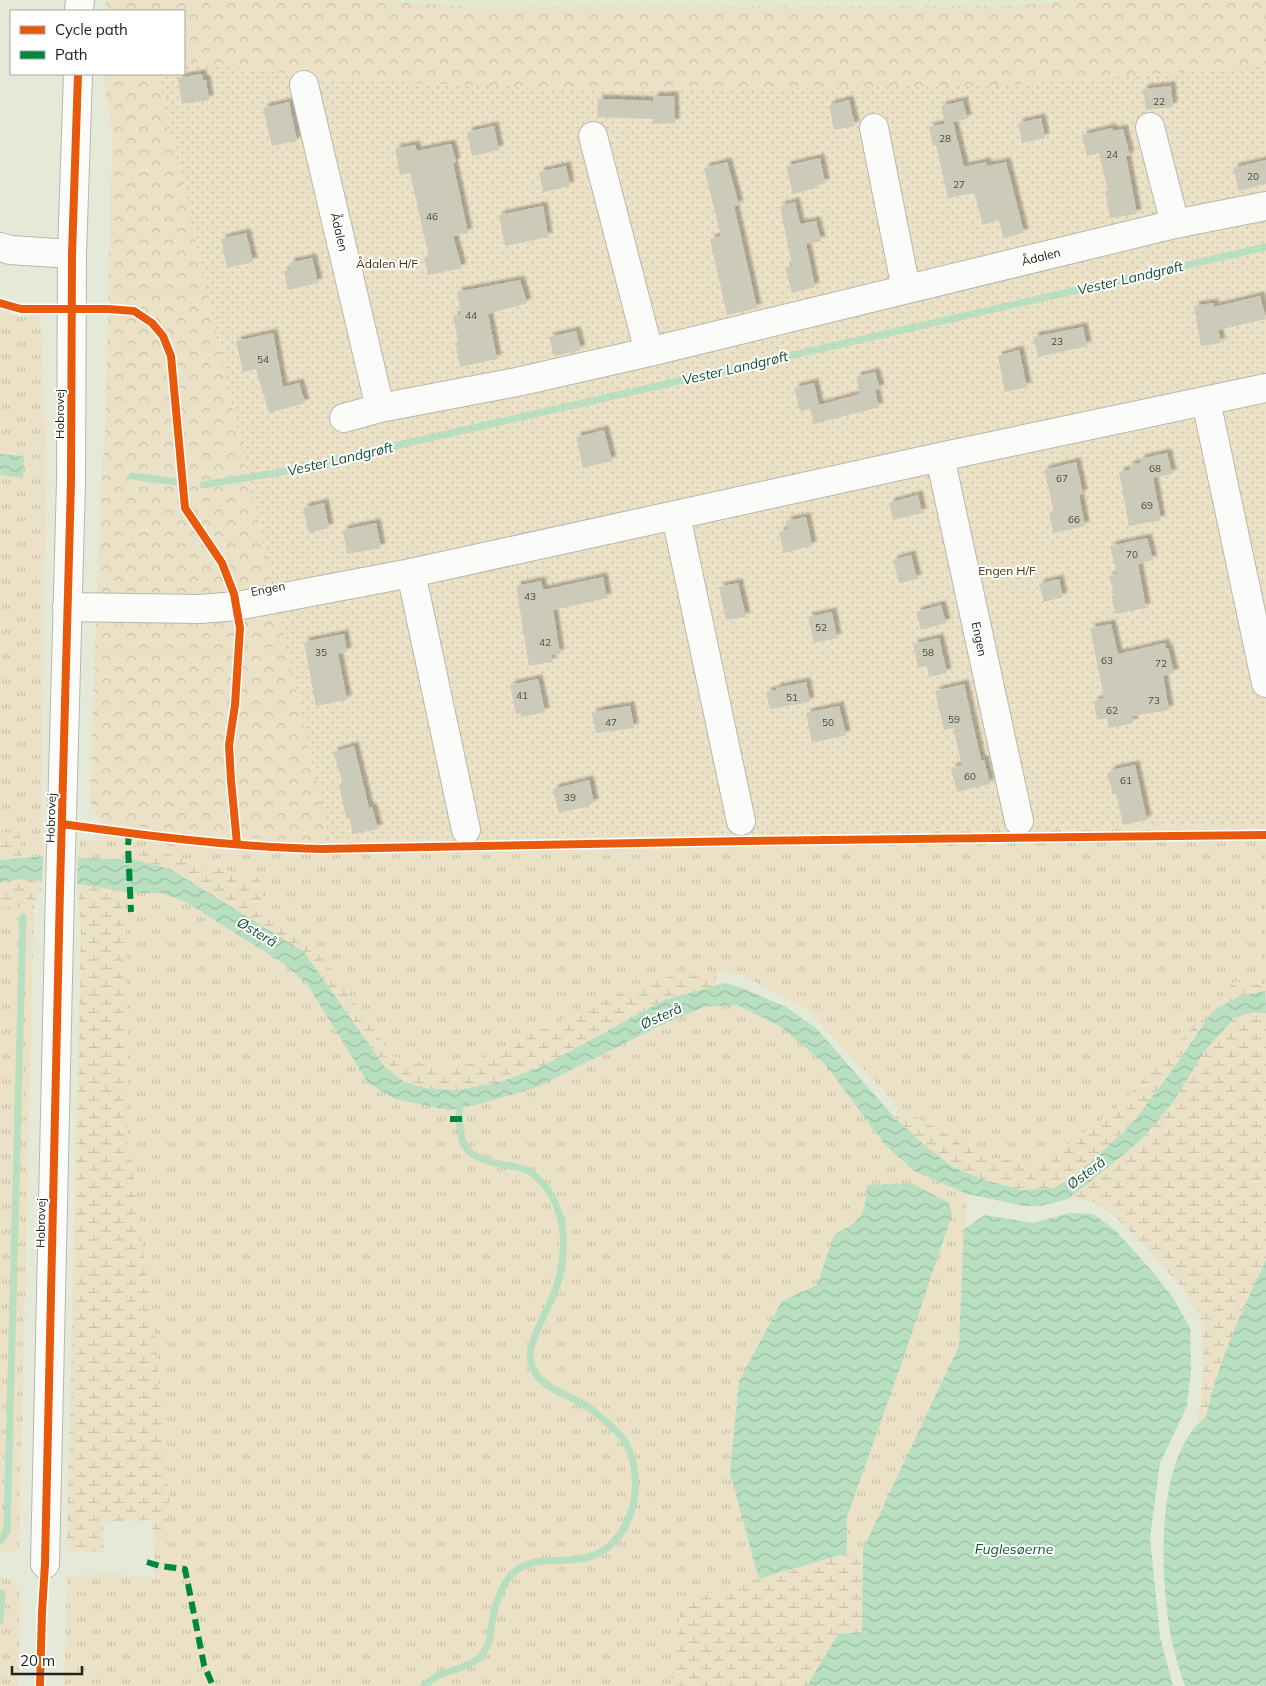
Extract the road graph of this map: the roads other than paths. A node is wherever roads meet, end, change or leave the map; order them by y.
1 (78, 75) edge
2 (304, 85) dead end
3 (1150, 127) dead end
4 (874, 128) dead end
5 (593, 136) dead end
6 (1266, 206) edge
7 (1175, 224) junction
8 (0, 247) edge
9 (72, 254) junction
10 (906, 289) junction
11 (649, 352) junction
12 (1266, 388) edge
13 (1206, 401) junction
14 (380, 408) junction
15 (344, 418) dead end
16 (940, 457) junction
17 (676, 516) junction
18 (412, 573) junction
19 (67, 608) junction
20 (1266, 684) edge
21 (741, 821) dead end
22 (1019, 821) dead end
23 (466, 830) dead end
24 (45, 1564) dead end

1 - 9 street, Hobrovej
2 - 14 street, Ådalen
3 - 7 street
4 - 10 street
5 - 11 street
6 - 7 street, Ådalen
7 - 10 street, Ådalen
8 - 9 street
9 - 19 street, Hobrovej
10 - 11 street, Ådalen
11 - 14 street, Ådalen
12 - 13 street, Engen
13 - 16 street, Engen
13 - 20 street
14 - 15 street, Ådalen
16 - 17 street, Engen
16 - 22 street, Engen
17 - 18 street, Engen
17 - 21 street
18 - 19 street, Engen
18 - 23 street
19 - 24 street, Hobrovej

